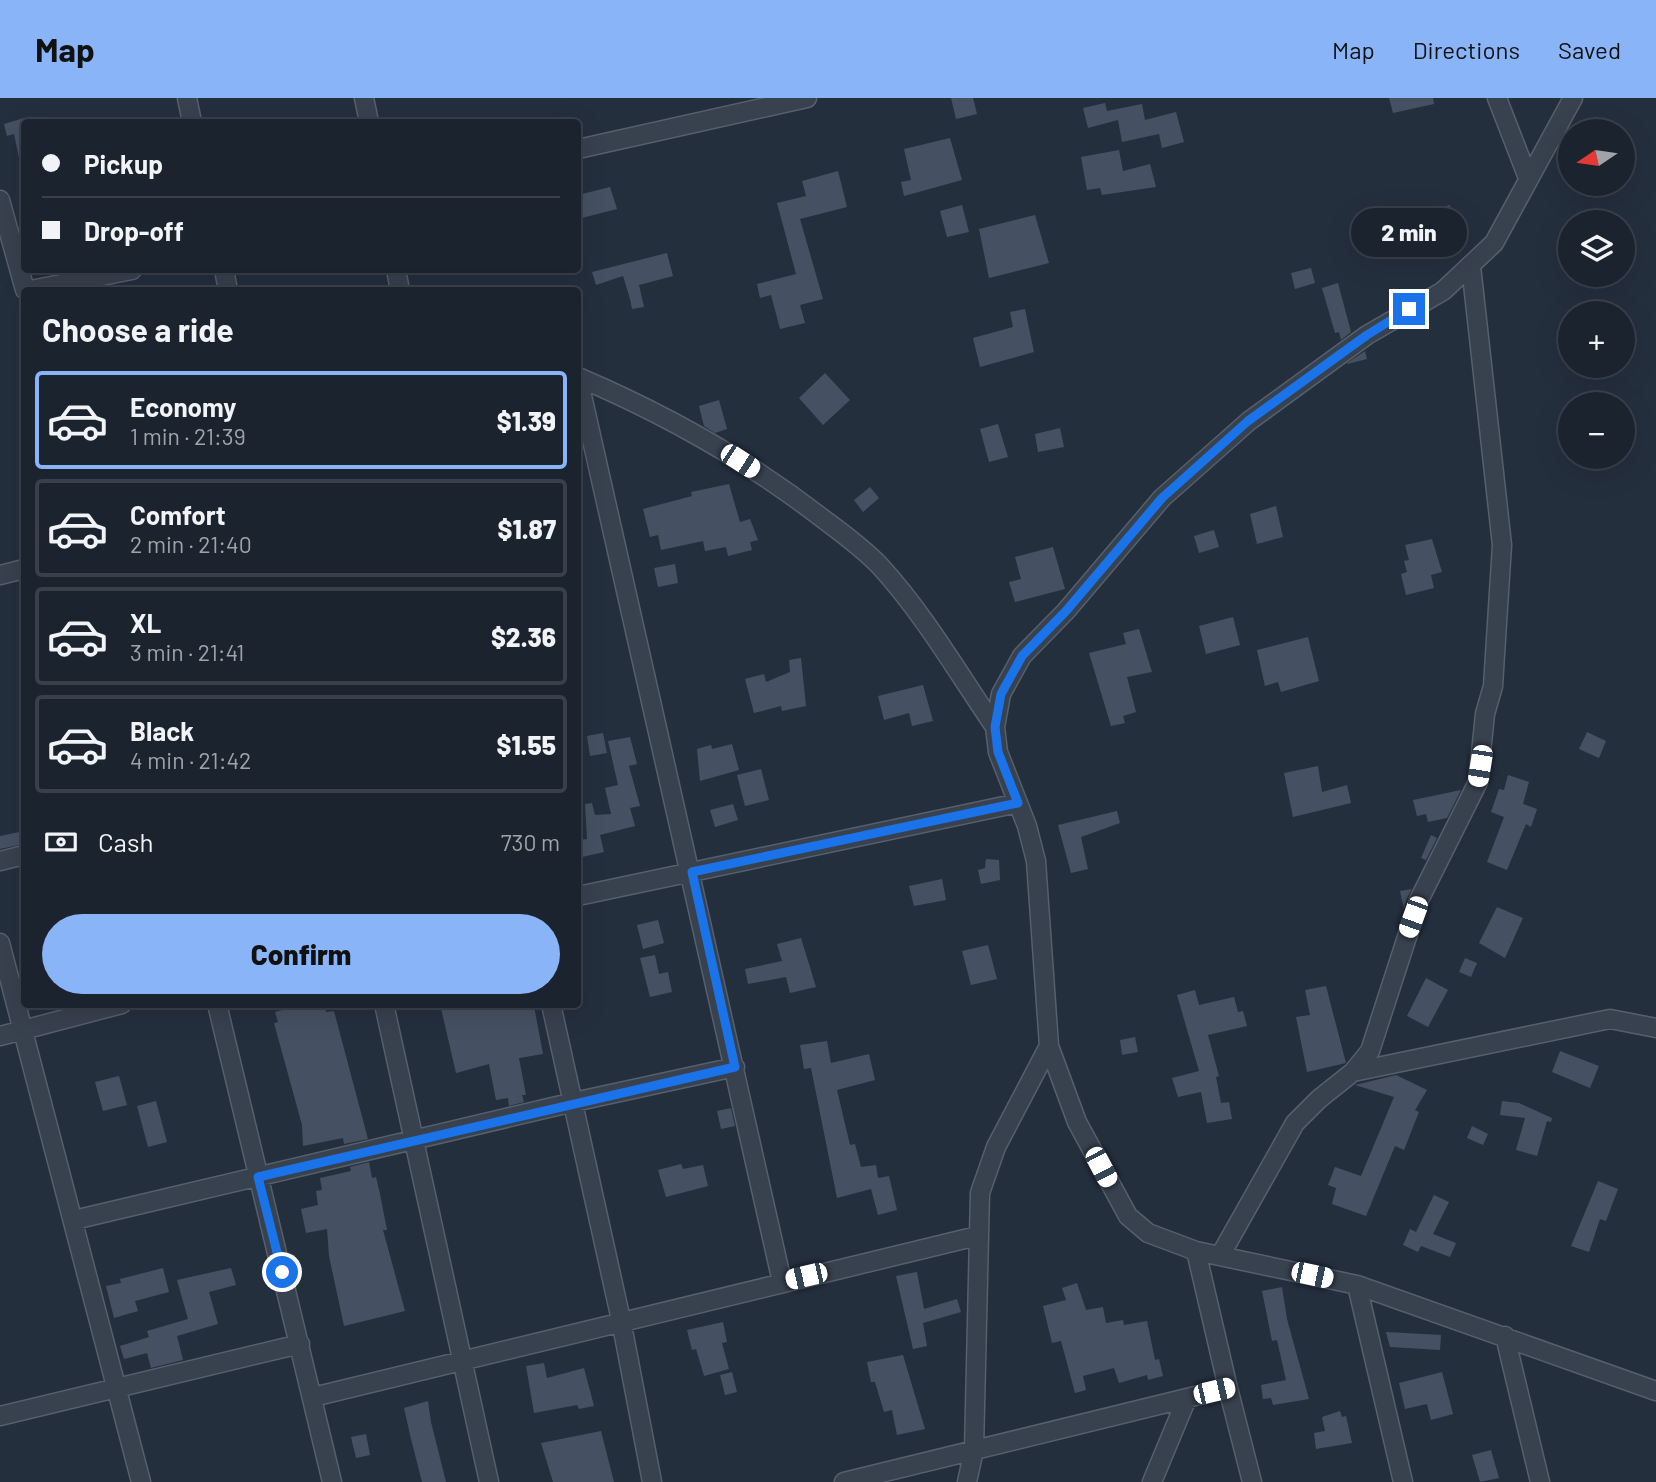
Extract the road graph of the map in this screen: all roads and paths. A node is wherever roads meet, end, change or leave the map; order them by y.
1 (187, 98) edge
2 (364, 98) edge
3 (807, 98) edge
4 (1497, 98) edge
5 (1573, 98) edge
6 (191, 119) edge
7 (368, 119) edge
8 (581, 148) edge
9 (1528, 178) junction
10 (0, 200) edge
11 (1471, 267) junction
12 (117, 273) edge
13 (24, 287) edge
14 (47, 287) edge
15 (581, 379) edge
16 (581, 391) edge
17 (21, 570) edge
18 (0, 575) edge
19 (995, 727) junction
20 (1018, 803) junction
21 (21, 856) edge
22 (0, 861) edge
23 (692, 872) junction
24 (581, 895) edge
25 (0, 943) edge
26 (107, 1008) edge
27 (218, 1008) edge
28 (385, 1008) edge
29 (552, 1008) edge
30 (1656, 1028) edge
31 (23, 1030) junction
32 (0, 1036) edge
33 (1049, 1046) junction
34 (735, 1067) junction
35 (1353, 1072) junction
36 (574, 1102) junction
37 (416, 1139) junction
38 (258, 1177) junction
39 (75, 1220) junction
40 (977, 1236) junction
41 (1196, 1251) junction
42 (1220, 1256) junction
43 (782, 1282) junction
44 (1357, 1285) junction
45 (621, 1320) junction
46 (1505, 1336) junction
47 (300, 1344) junction
48 (463, 1360) junction
49 (1228, 1388) junction
50 (117, 1390) junction
51 (1656, 1391) edge
52 (313, 1397) junction
53 (1187, 1398) junction
54 (0, 1416) edge
55 (974, 1450) junction
56 (141, 1482) edge
57 (332, 1482) edge
58 (489, 1482) edge
59 (652, 1482) edge
60 (844, 1482) edge
61 (967, 1482) edge
62 (1152, 1482) edge
63 (1252, 1482) edge
64 (1403, 1482) edge
65 (1540, 1482) edge

1 - 6 street
2 - 7 street
3 - 8 street
4 - 9 street
5 - 9 street
9 - 11 street
10 - 13 street
11 - 19 street
11 - 35 street
12 - 14 street
15 - 19 street
16 - 23 street
17 - 18 street
19 - 20 street
20 - 23 street
20 - 33 street
21 - 22 street
23 - 24 street
23 - 34 street
25 - 31 street
26 - 31 street
27 - 38 street
28 - 37 street
29 - 36 street
30 - 35 street
31 - 32 street
31 - 39 street
33 - 40 street
33 - 41 street
34 - 36 street
34 - 43 street
35 - 42 street
36 - 37 street
36 - 45 street
37 - 38 street
37 - 48 street
38 - 39 street
38 - 47 street
39 - 50 street
40 - 43 street
40 - 55 street
41 - 42 street
41 - 49 street
42 - 44 street
43 - 45 street
44 - 46 street
44 - 64 street
45 - 48 street
45 - 59 street
46 - 51 street
46 - 65 street
47 - 50 street
47 - 52 street
48 - 52 street
48 - 58 street
49 - 53 street
49 - 63 street
50 - 54 street
50 - 56 street
52 - 57 street
53 - 55 street
53 - 62 street
55 - 60 street
55 - 61 street

